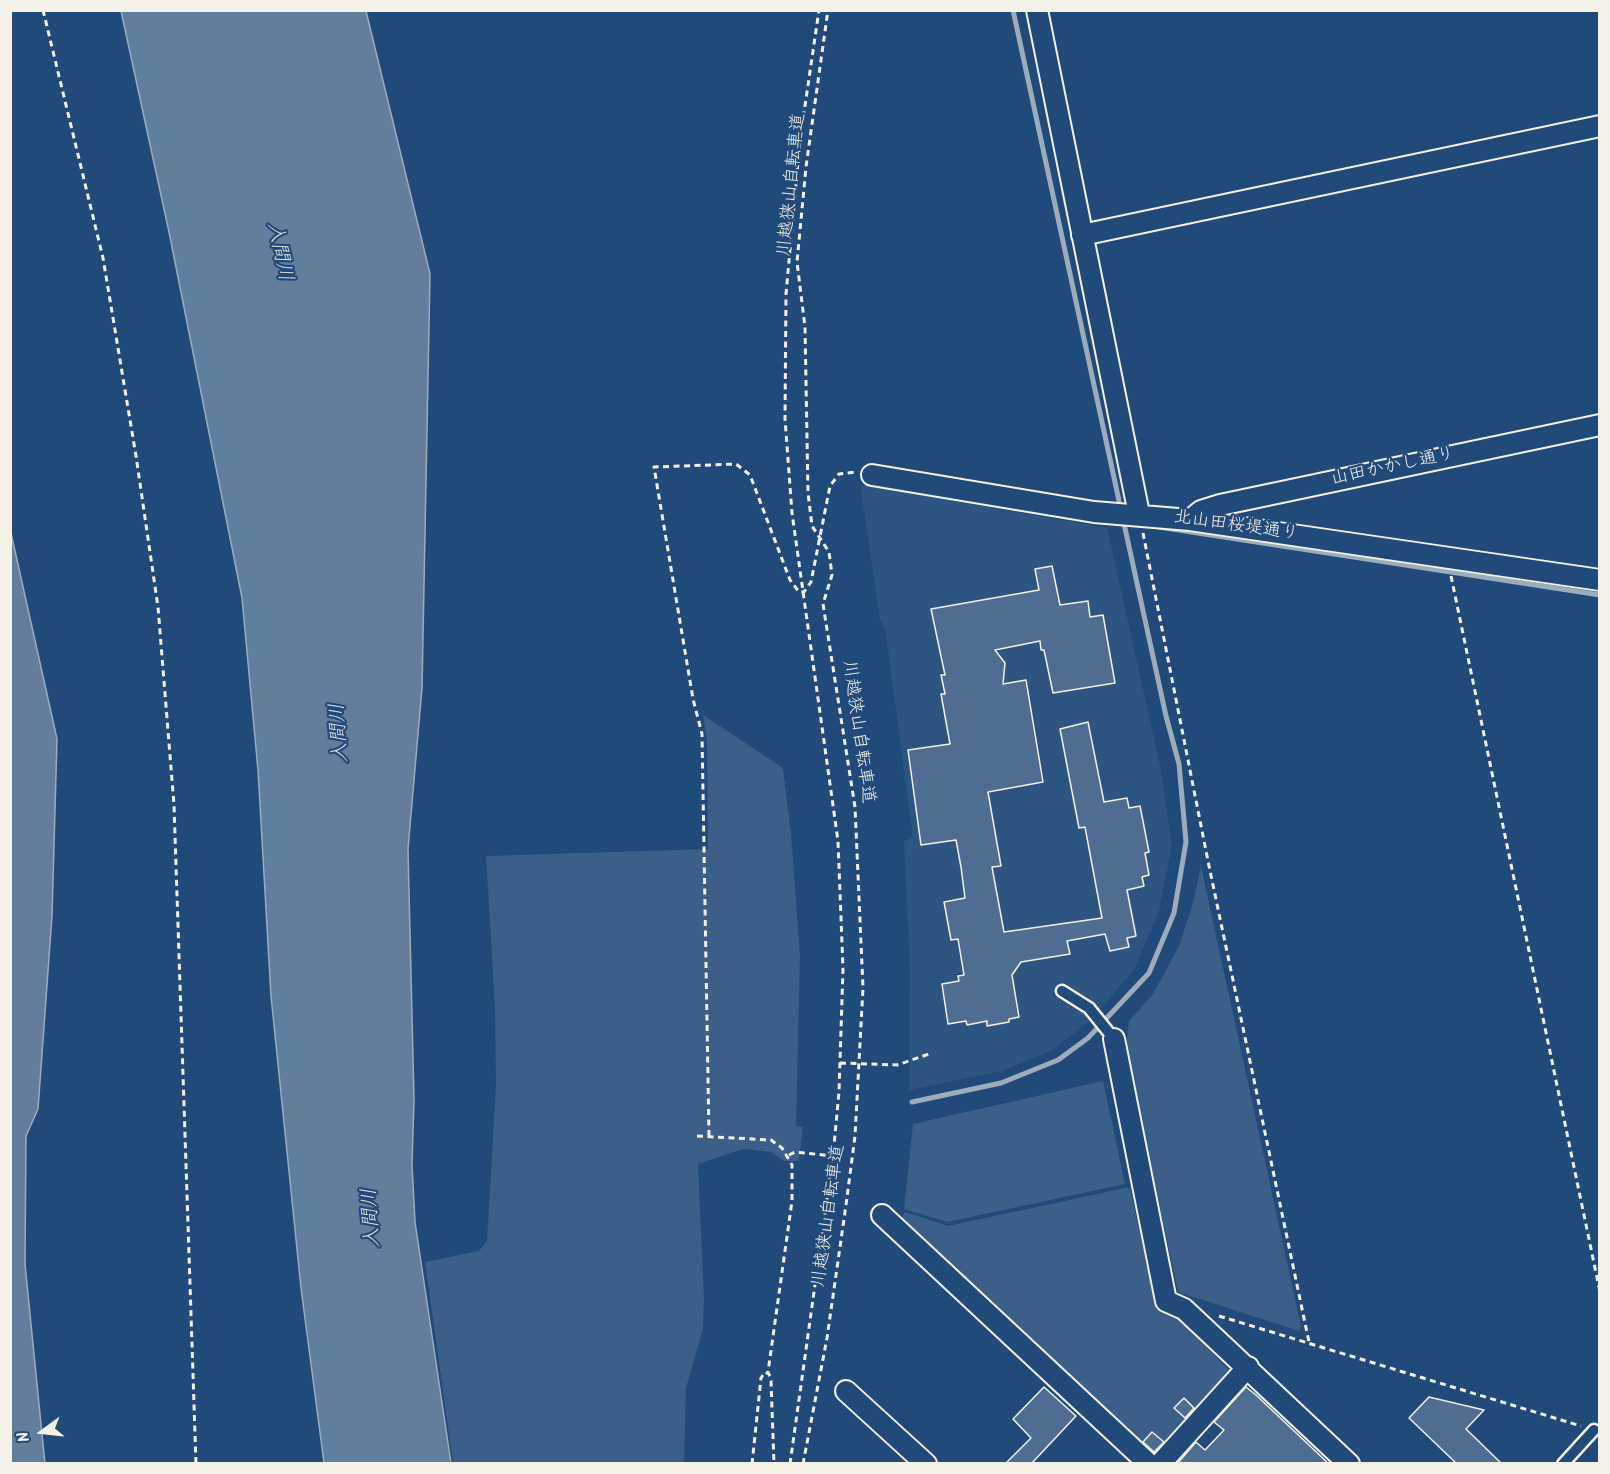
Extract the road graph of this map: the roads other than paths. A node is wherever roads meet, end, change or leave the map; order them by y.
1 (1037, 10) edge
2 (1599, 126) edge
3 (1082, 235) junction
4 (1599, 425) edge
5 (872, 475) road end
6 (1138, 514) junction
7 (1190, 520) junction
8 (1599, 580) edge
9 (1062, 991) dead end
10 (1113, 1036) joint
11 (882, 1215) dead end
12 (1248, 1367) junction
13 (846, 1391) dead end
14 (1594, 1430) road end
15 (926, 1464) edge
16 (1149, 1464) edge
17 (1160, 1464) edge
18 (1349, 1464) edge
19 (1563, 1464) edge

1 - 3 street
2 - 3 street
3 - 6 street
4 - 7 street, 山田かかし通り
5 - 6 street, 北山田桜堤通り
6 - 7 street, 北山田桜堤通り
7 - 8 street, 北山田桜堤通り
9 - 10 lane
10 - 12 street
11 - 16 street
12 - 17 street
12 - 18 street
13 - 15 street
14 - 19 lane

